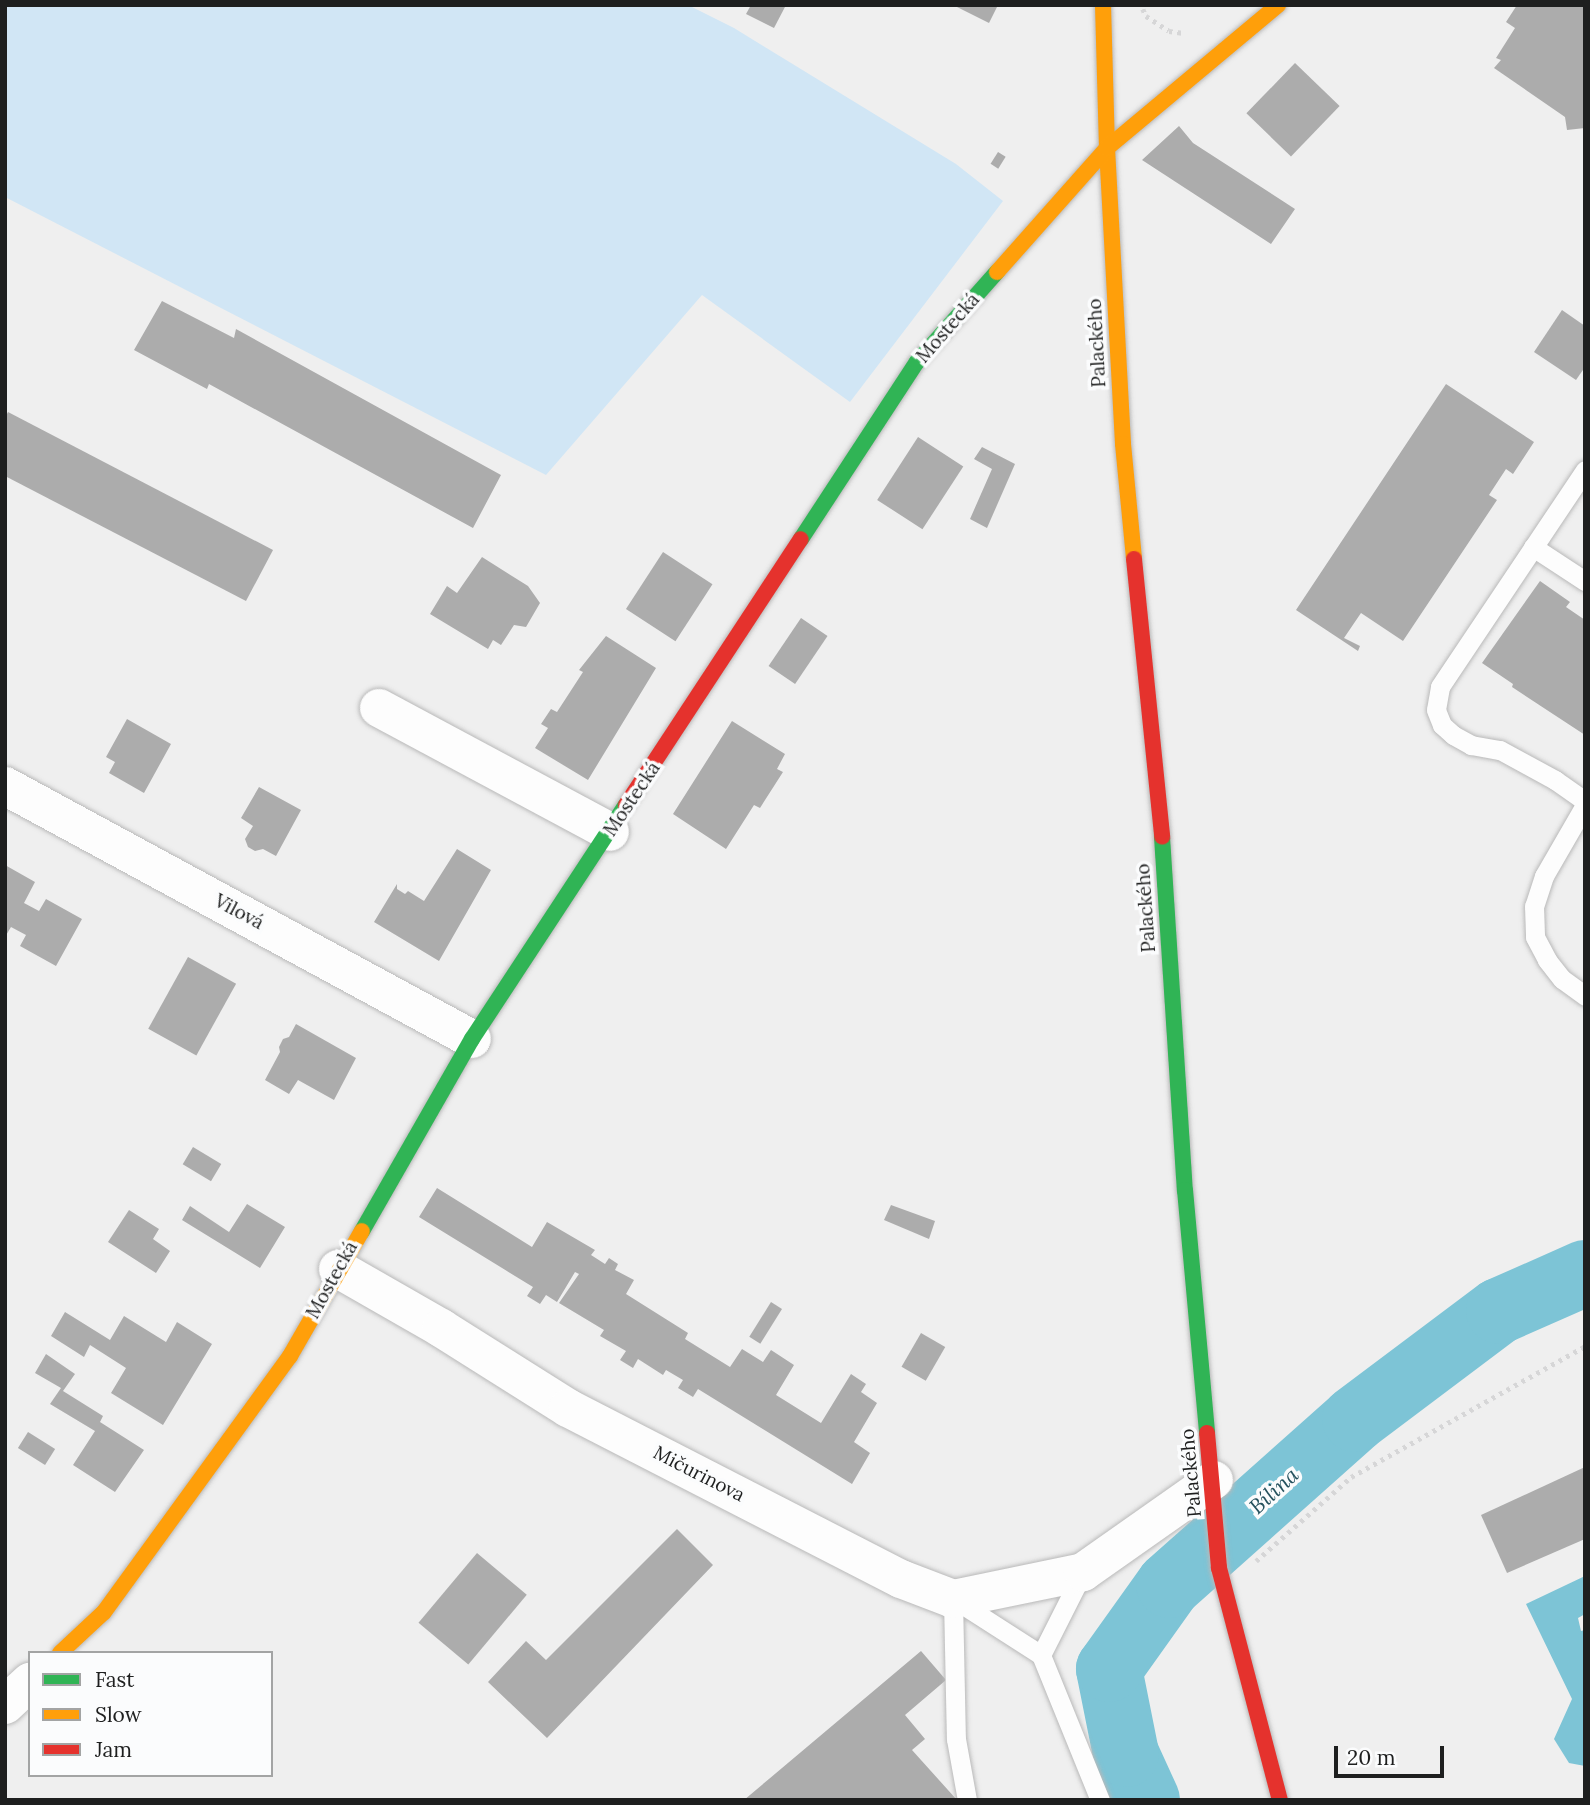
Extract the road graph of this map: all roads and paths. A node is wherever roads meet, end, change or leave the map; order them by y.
1 (1102, 5) edge
2 (1278, 5) edge
3 (1107, 148) junction
4 (1585, 470) edge
5 (1533, 547) junction
6 (1585, 581) edge
7 (379, 708) dead end
8 (5, 786) edge
9 (1585, 803) edge
10 (610, 832) junction
11 (1585, 996) edge
12 (472, 1039) junction
13 (338, 1269) junction
14 (1585, 1346) edge
15 (1214, 1480) junction
16 (1219, 1568) junction
17 (1083, 1572) junction
18 (953, 1599) junction
19 (63, 1651) edge
20 (1041, 1655) junction
21 (28, 1684) edge
22 (5, 1705) edge
23 (967, 1800) edge
24 (1100, 1800) edge
25 (1280, 1800) edge

1 - 3 street, Palackého
2 - 3 street, Mostecká
3 - 10 street, Mostecká
3 - 15 street, Palackého
4 - 5 lane
5 - 6 lane
5 - 9 lane
7 - 10 street
8 - 12 street, Vilová
9 - 11 lane
10 - 12 street, Mostecká
12 - 13 street, Mostecká
13 - 18 street, Mičurinova
13 - 19 street, Mostecká
14 - 16 path
15 - 16 street, Palackého
15 - 17 street
16 - 25 street, Palackého
17 - 18 street
17 - 20 lane
18 - 20 lane
18 - 23 lane
20 - 24 lane
21 - 22 street

